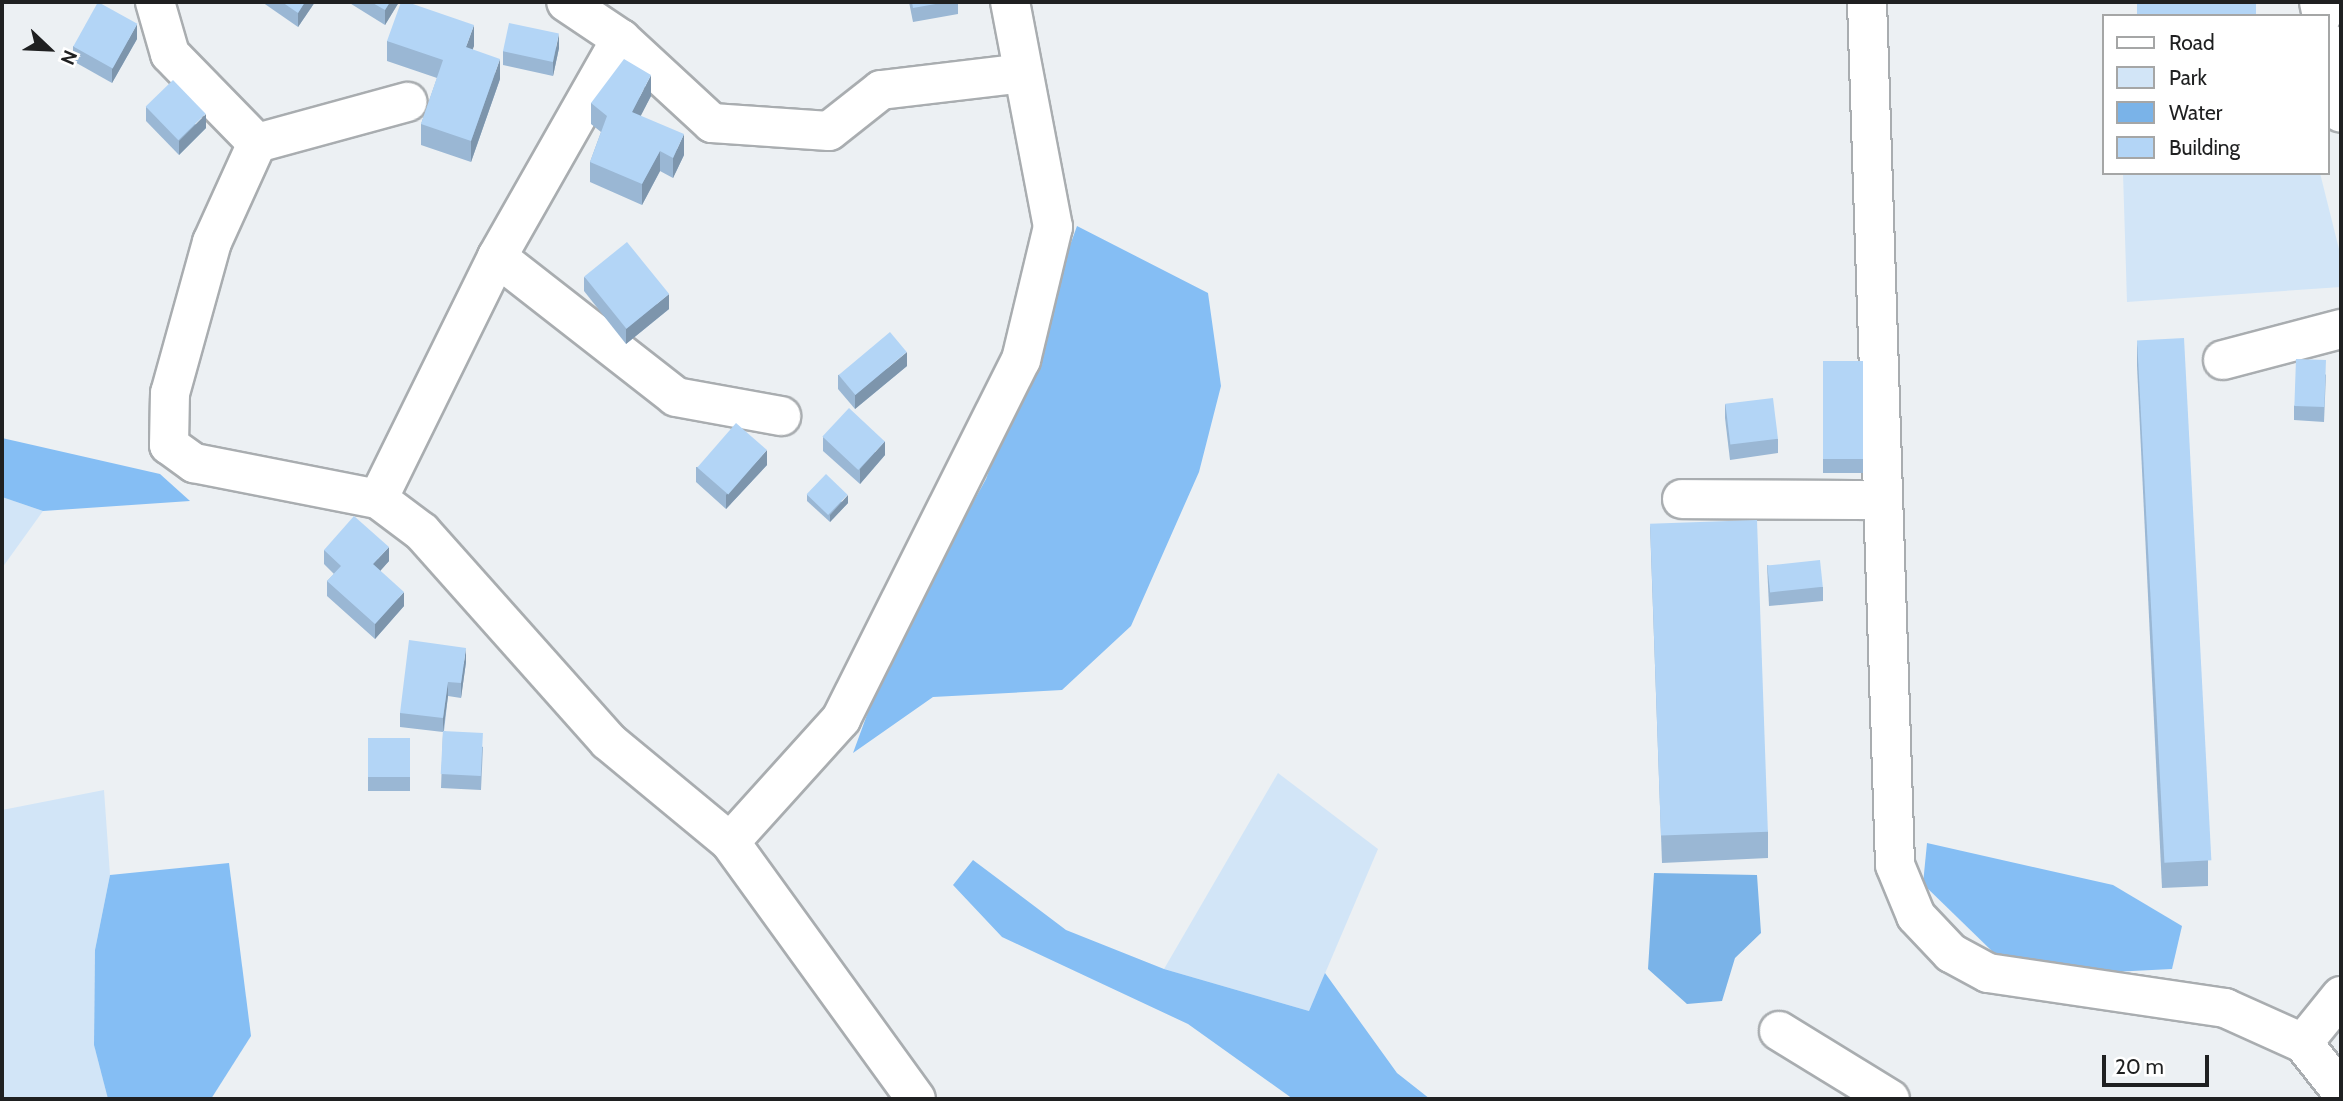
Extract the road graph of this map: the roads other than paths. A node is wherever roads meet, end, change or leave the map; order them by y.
1 (155, 2) edge
2 (566, 2) edge
3 (1010, 2) edge
4 (1867, 2) edge
5 (621, 39) junction
6 (2330, 39) edge
7 (1023, 74) junction
8 (407, 102) dead end
9 (2341, 113) edge
10 (257, 143) junction
11 (497, 257) junction
12 (2341, 329) edge
13 (2222, 360) dead end
14 (781, 416) dead end
15 (378, 499) junction
16 (1682, 499) dead end
17 (1883, 499) junction
18 (730, 842) junction
19 (2341, 996) edge
20 (1779, 1031) dead end
21 (2303, 1044) junction
22 (2341, 1091) edge
23 (916, 1099) edge
24 (1890, 1099) edge

1 - 10 street
2 - 5 street
3 - 7 street
4 - 17 street
5 - 7 street
5 - 11 street
6 - 9 street
7 - 18 street
8 - 10 street
10 - 15 street
11 - 14 street
11 - 15 street
12 - 13 street
15 - 18 street
16 - 17 street
17 - 21 street
18 - 23 street
19 - 21 street
20 - 24 street
21 - 22 street

